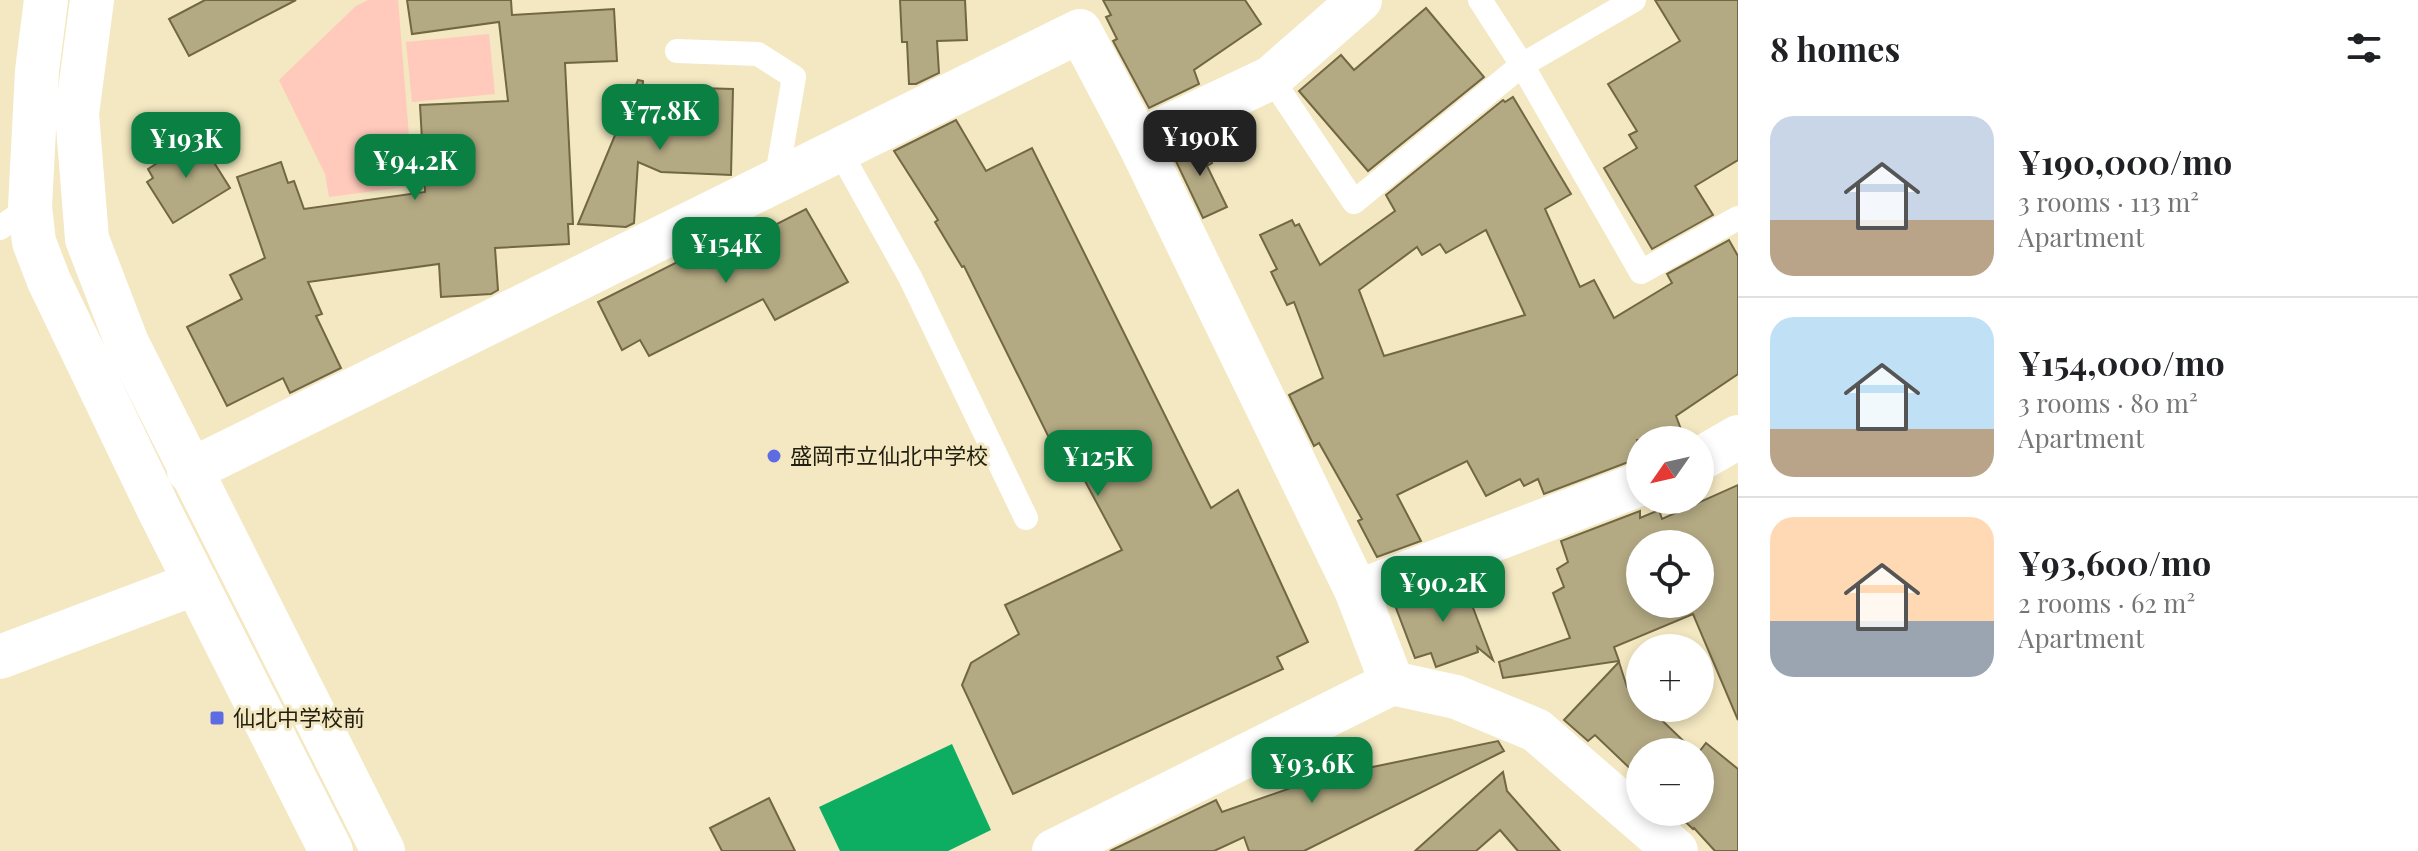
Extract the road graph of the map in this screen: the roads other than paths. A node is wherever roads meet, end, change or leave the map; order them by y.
1 (46, 0) edge
2 (92, 0) edge
3 (1360, 0) edge
4 (1480, 0) edge
5 (1634, 0) edge
6 (677, 51) dead end
7 (1522, 65) junction
8 (1271, 78) junction
9 (1138, 141) junction
10 (839, 150) junction
11 (776, 181) junction
12 (15, 218) edge
13 (1738, 218) edge
14 (1738, 437) edge
15 (1714, 451) edge
16 (189, 471) junction
17 (1626, 489) edge
18 (1026, 518) dead end
19 (196, 583) junction
20 (1357, 592) junction
21 (0, 657) edge
22 (1392, 683) junction
23 (331, 851) edge
24 (383, 851) edge
25 (1054, 851) edge
26 (1676, 851) edge

1 - 12 street
2 - 16 street
3 - 8 street
4 - 7 lane
5 - 7 lane
6 - 11 lane
7 - 8 lane
7 - 13 lane
8 - 9 street
9 - 10 street
9 - 20 street
10 - 11 street
10 - 18 lane
11 - 16 street
12 - 19 street
14 - 15 street
16 - 24 street
17 - 20 street
19 - 21 street
19 - 23 street
20 - 22 street
22 - 25 street
22 - 26 street

